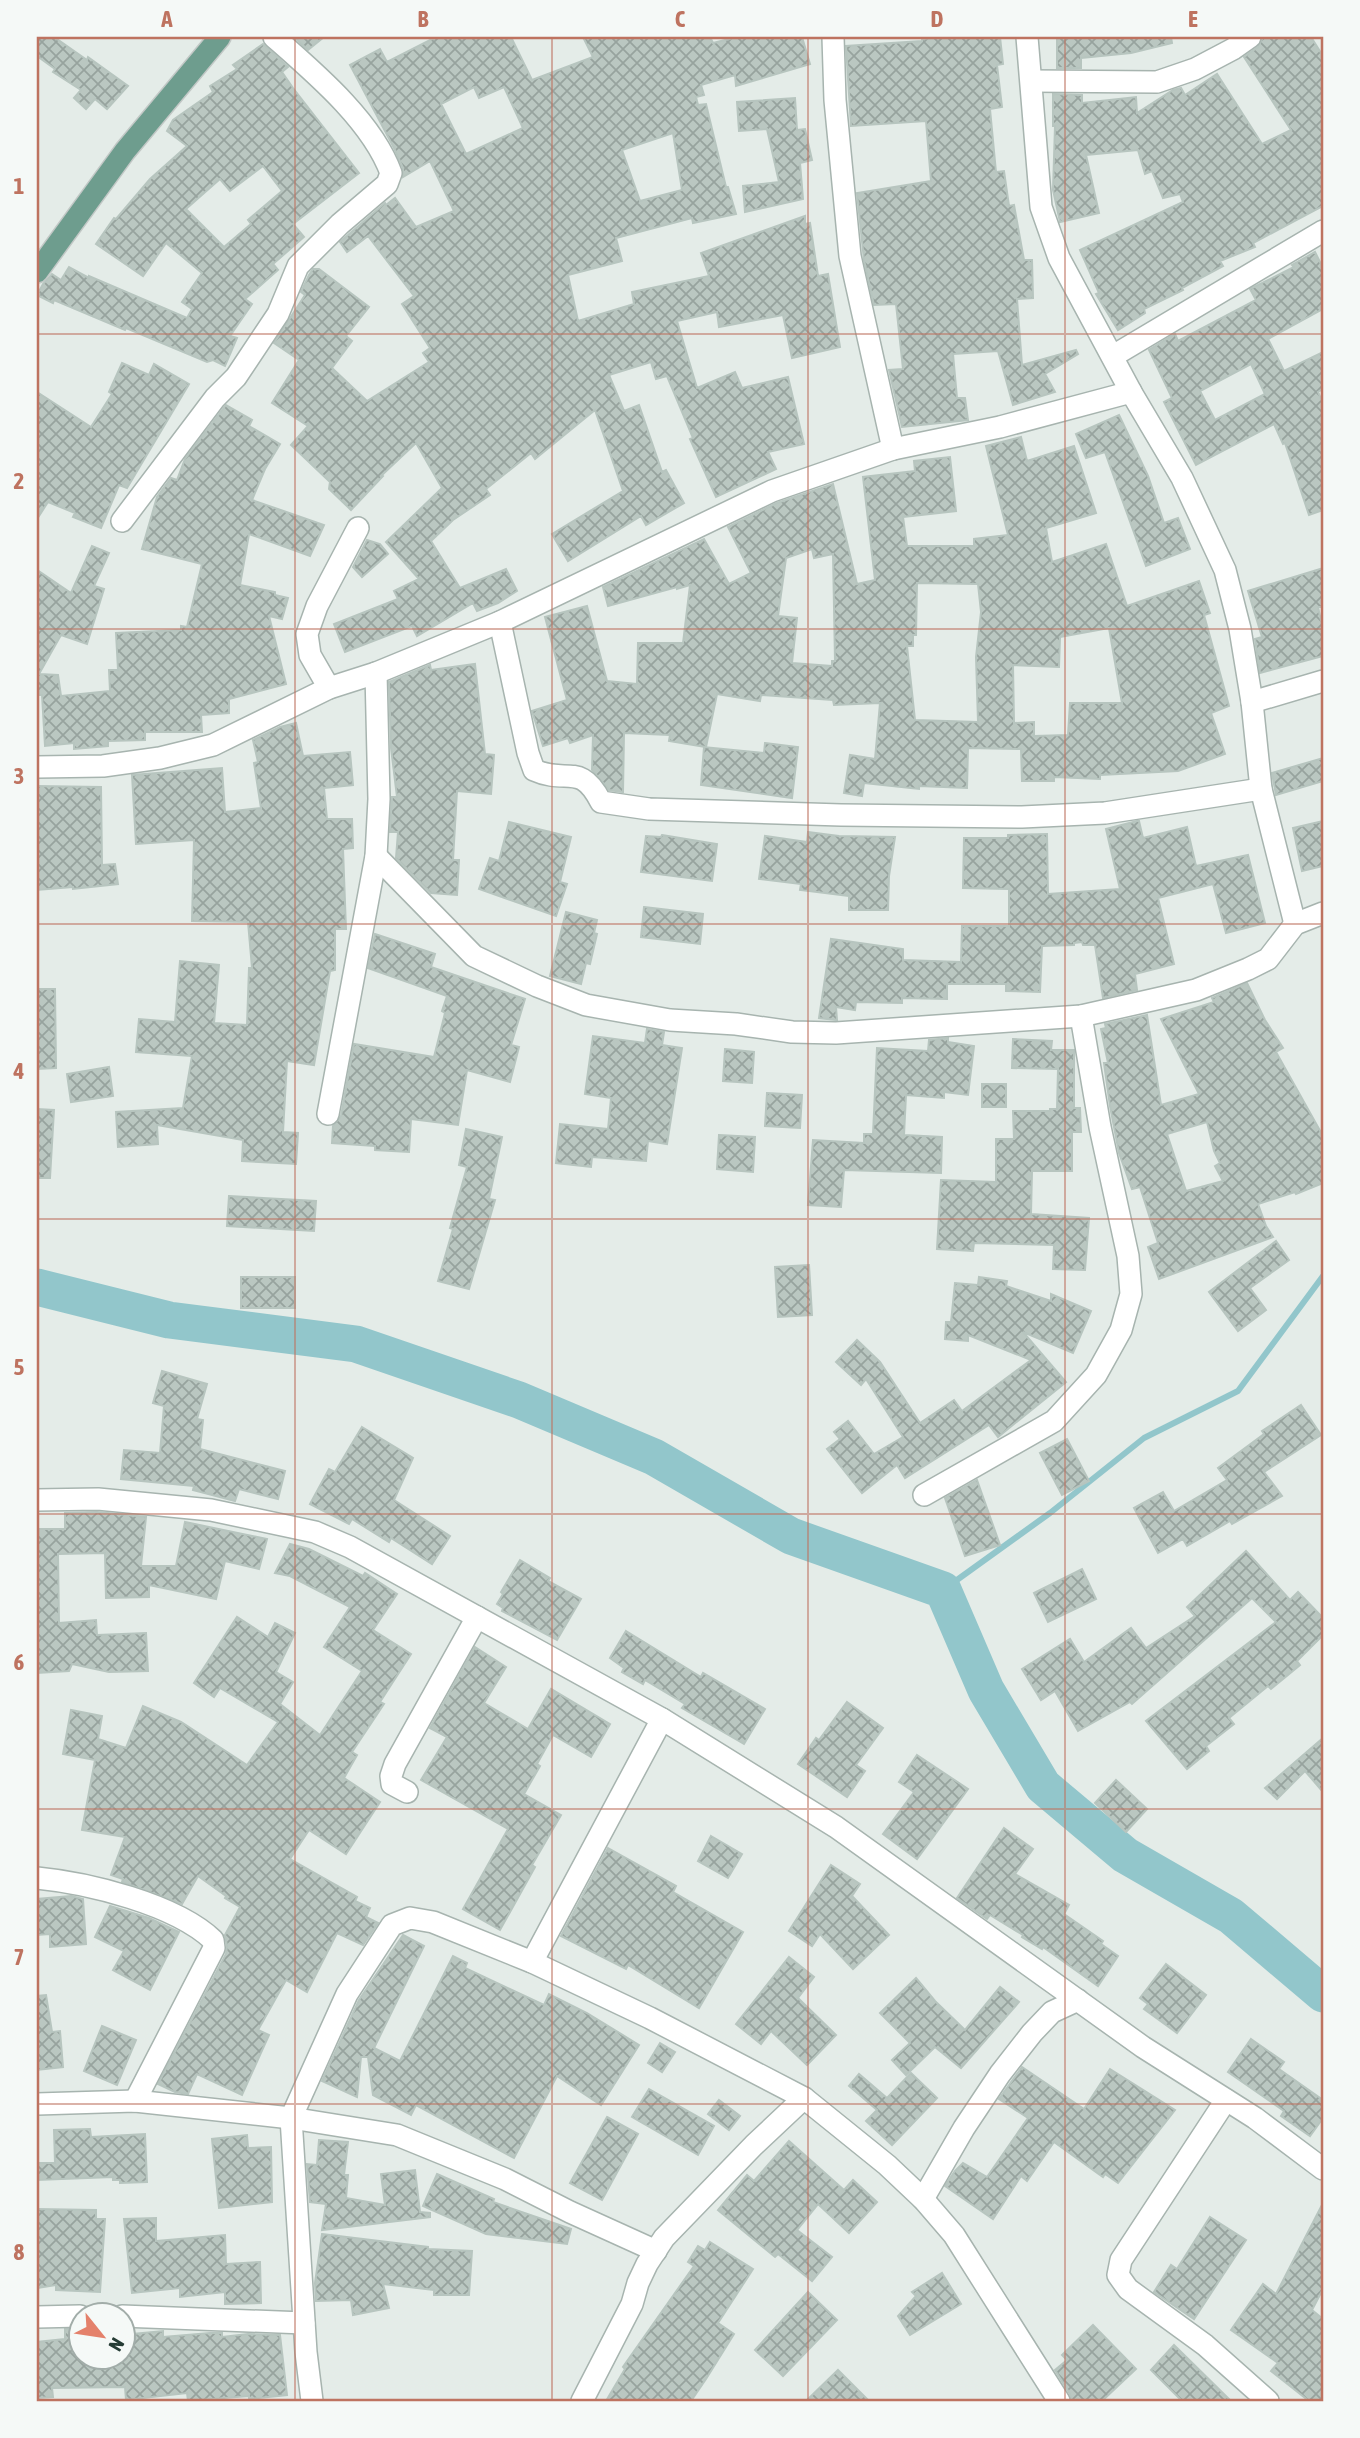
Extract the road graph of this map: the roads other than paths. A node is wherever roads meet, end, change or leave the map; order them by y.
1 (220, 37) edge
2 (274, 37) edge
3 (833, 37) edge
4 (1027, 37) edge
5 (1250, 37) edge
6 (1032, 81) junction
7 (1323, 230) edge
8 (37, 272) edge
9 (1113, 356) junction
10 (1132, 392) junction
11 (893, 449) junction
12 (122, 521) dead end
13 (358, 528) dead end
14 (500, 622) junction
15 (376, 673) junction
16 (1323, 681) edge
17 (329, 688) junction
18 (1252, 702) junction
19 (37, 767) edge
20 (1261, 789) junction
21 (376, 856) junction
22 (1323, 913) edge
23 (1295, 924) junction
24 (1081, 1016) junction
25 (328, 1114) dead end
26 (924, 1495) dead end
27 (37, 1500) edge
28 (477, 1617) junction
29 (662, 1719) junction
30 (407, 1792) dead end
31 (37, 1878) edge
32 (532, 1962) junction
33 (1078, 2000) junction
34 (804, 2098) junction
35 (1226, 2100) junction
36 (135, 2101) junction
37 (37, 2104) edge
38 (291, 2118) junction
39 (1323, 2169) edge
40 (923, 2199) junction
41 (656, 2251) junction
42 (37, 2316) edge
43 (66, 2316) edge
44 (136, 2317) edge
45 (304, 2323) junction
46 (312, 2401) edge
47 (582, 2401) edge
48 (1059, 2401) edge
49 (1268, 2401) edge

1 - 8 main road
2 - 12 street
3 - 11 street
4 - 6 street
5 - 6 street
6 - 9 street
7 - 9 street
9 - 10 street
10 - 11 street
10 - 18 street
11 - 14 street
13 - 17 street
14 - 15 street
14 - 20 street
15 - 17 street
15 - 21 street
16 - 18 street
17 - 19 street
18 - 20 street
20 - 23 street
21 - 24 street
21 - 25 street
22 - 23 street
23 - 24 street
24 - 26 street
27 - 28 street
28 - 29 street
28 - 30 street
29 - 32 street
29 - 33 street
31 - 36 street
32 - 34 street
32 - 38 street
33 - 35 street
33 - 40 street
34 - 40 street
34 - 41 street
35 - 39 street
35 - 49 street
36 - 37 street
36 - 38 street
38 - 41 street
38 - 45 street
40 - 48 street
41 - 47 street
42 - 43 street
44 - 45 street
45 - 46 street

